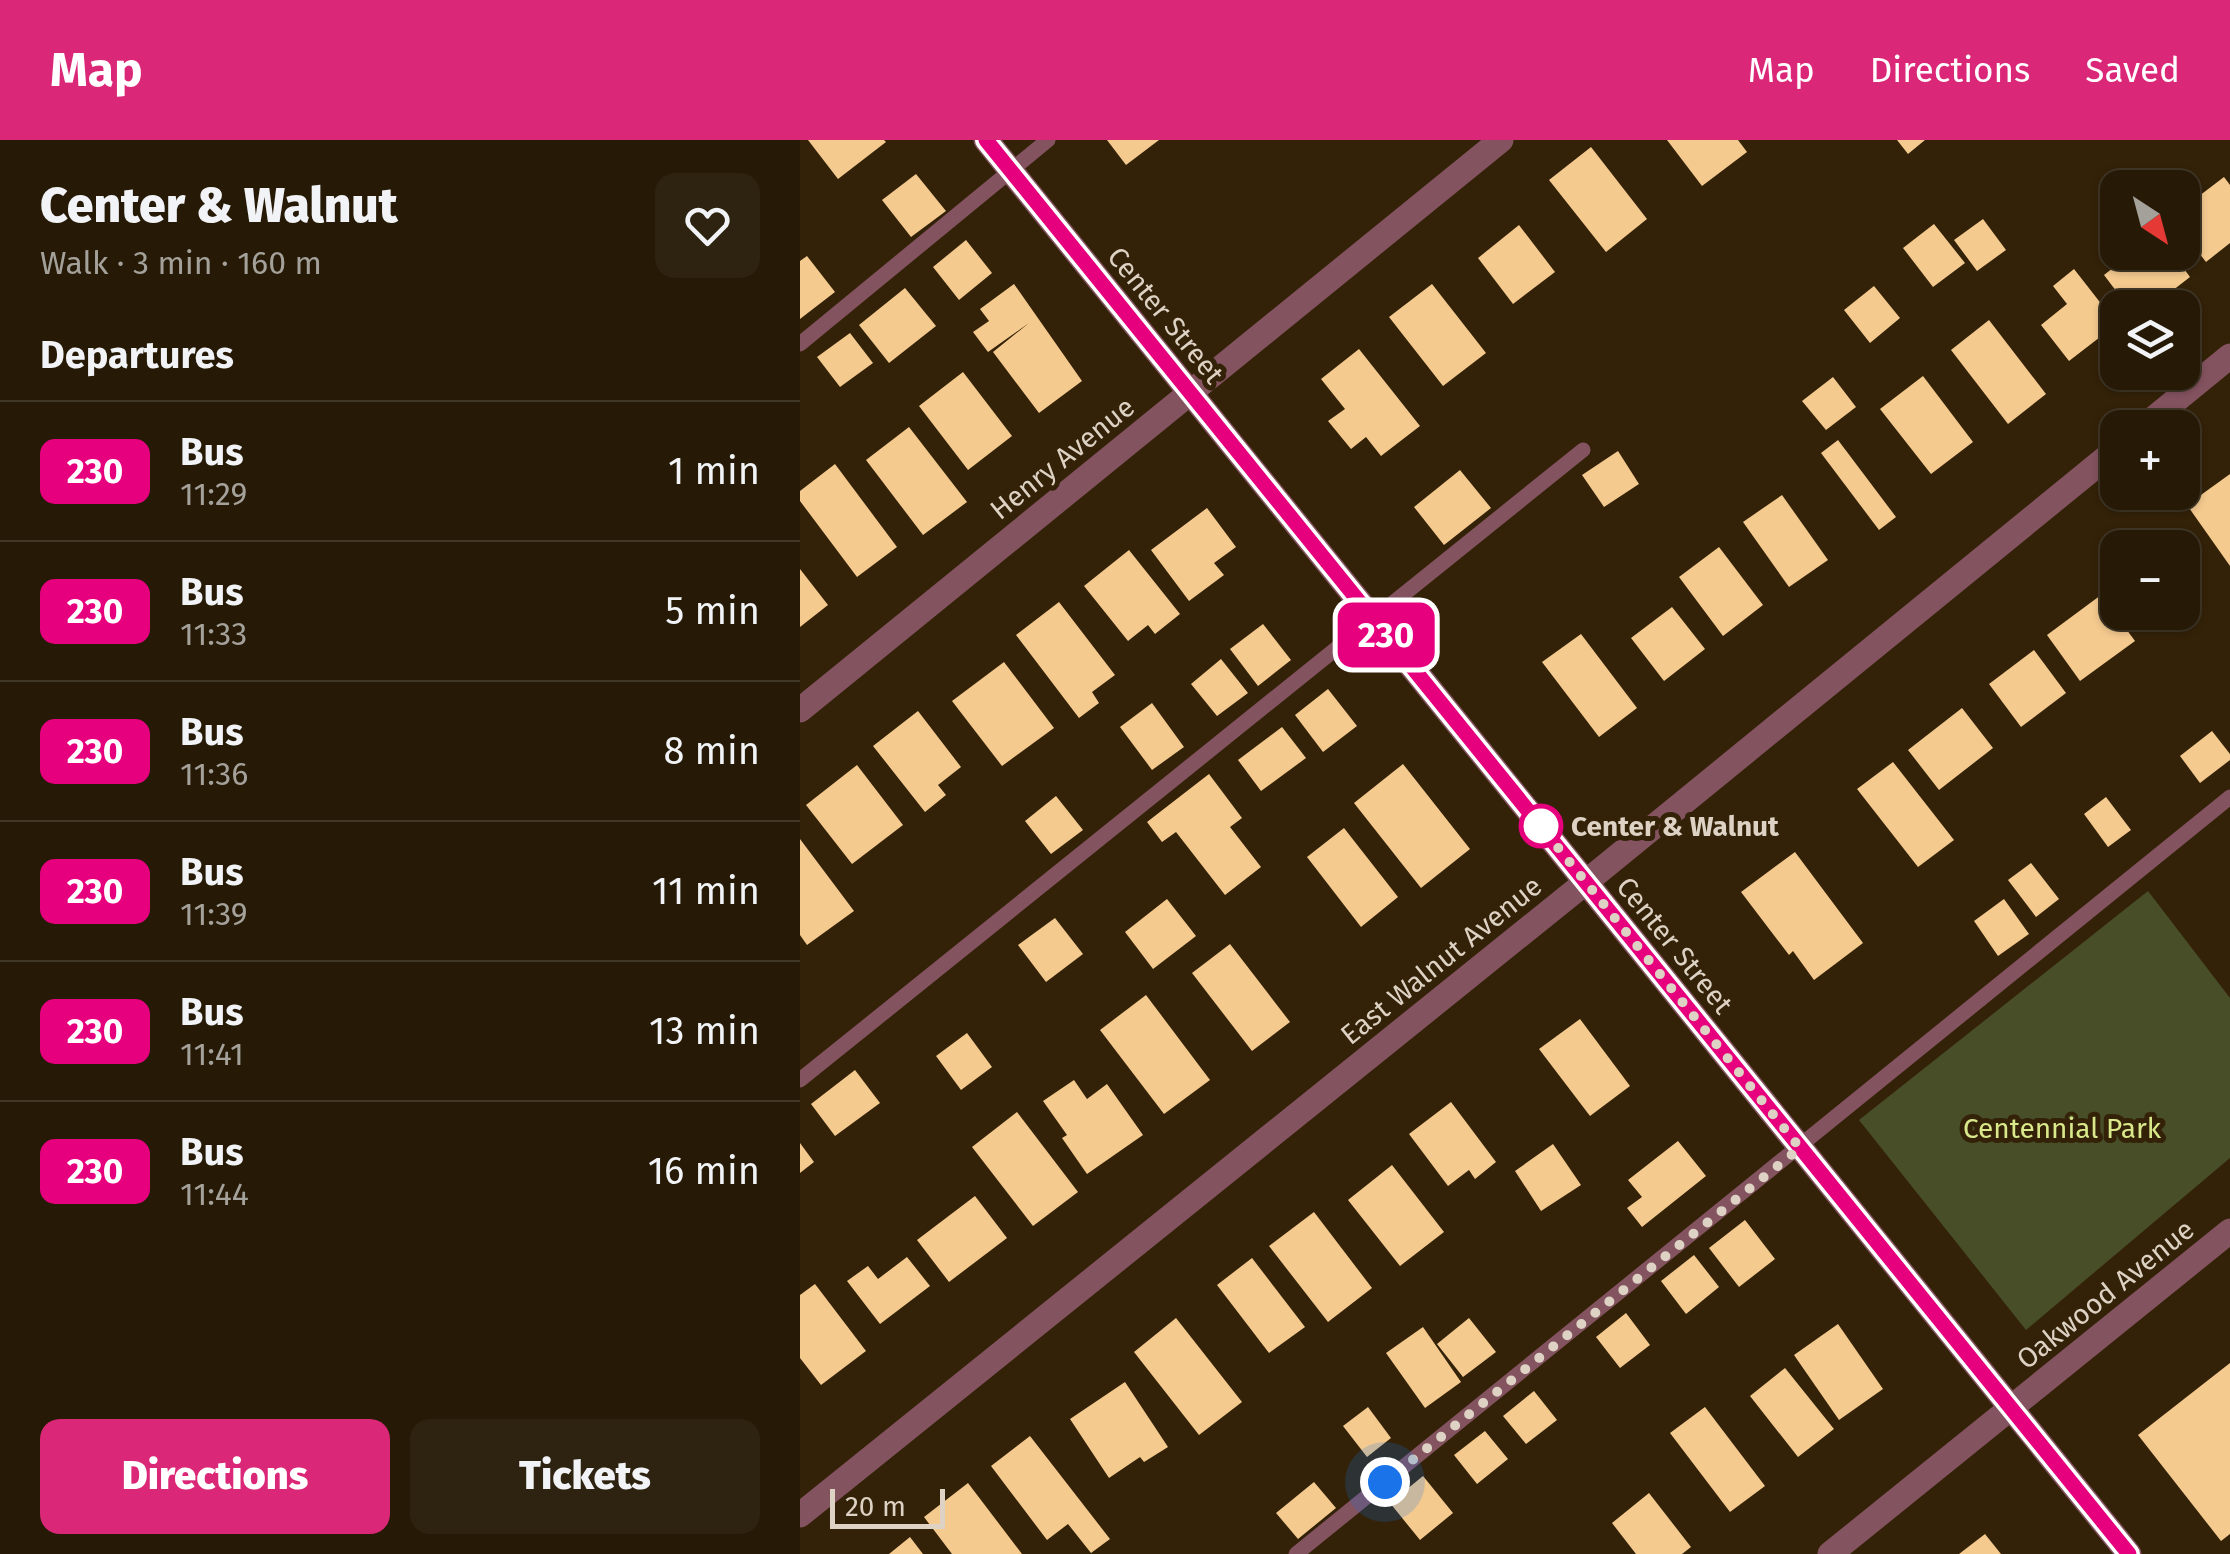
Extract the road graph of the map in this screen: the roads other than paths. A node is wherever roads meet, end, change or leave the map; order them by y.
1 (986, 140) edge
2 (1048, 140) edge
3 (1502, 140) edge
4 (1011, 171) junction
5 (800, 344) edge
6 (2230, 356) edge
7 (1190, 392) junction
8 (2164, 410) edge
9 (1583, 450) dead end
10 (2100, 463) edge
11 (1374, 620) junction
12 (800, 710) edge
13 (2230, 798) edge
14 (1586, 882) junction
15 (800, 1080) edge
16 (1800, 1148) junction
17 (2230, 1231) edge
18 (2011, 1408) junction
19 (800, 1516) edge
20 (1296, 1554) edge
21 (1830, 1554) edge
22 (2130, 1554) edge

1 - 4 street, Center Street
2 - 4 lane
3 - 7 street, Henry Avenue
4 - 5 lane
4 - 7 street, Center Street
6 - 8 street
7 - 11 street, Center Street
7 - 12 street, Henry Avenue
9 - 11 lane
10 - 14 street, East Walnut Avenue
11 - 14 street, Center Street
11 - 15 lane
13 - 16 lane
14 - 16 street, Center Street
14 - 19 street, East Walnut Avenue
16 - 18 street, Center Street
16 - 20 lane
17 - 18 street, Oakwood Avenue
18 - 21 street, Oakwood Avenue
18 - 22 street, Center Street

